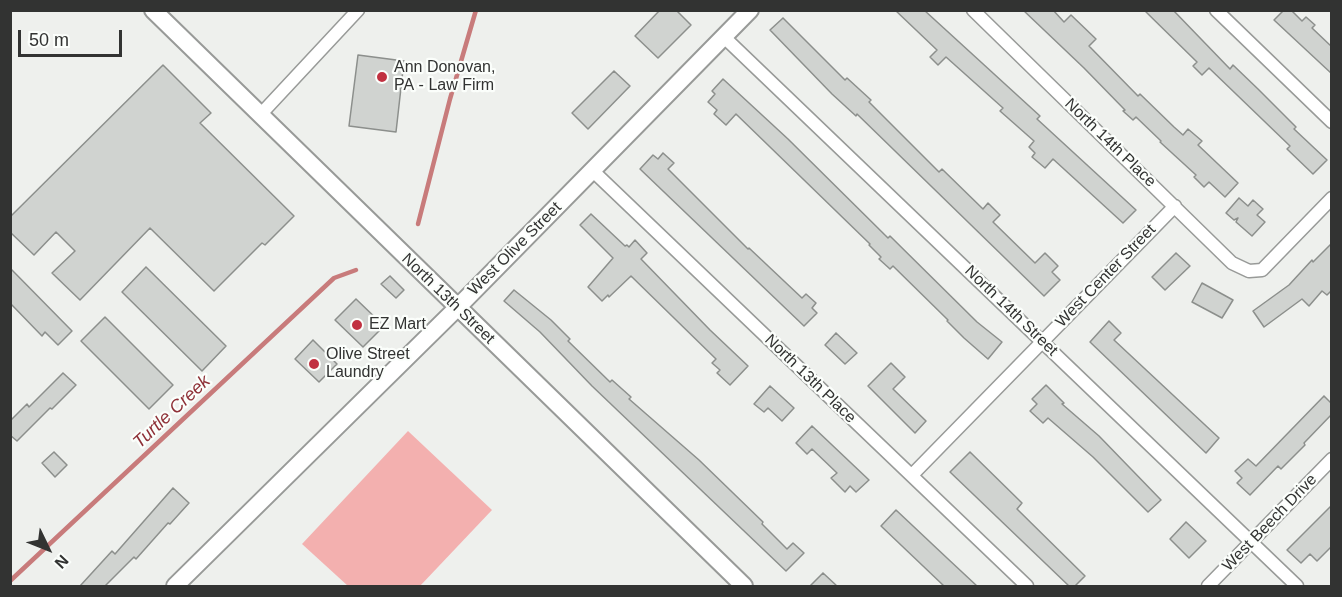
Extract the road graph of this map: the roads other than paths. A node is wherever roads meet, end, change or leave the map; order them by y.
1 (153, 10) edge
2 (358, 10) edge
3 (750, 10) edge
4 (973, 10) edge
5 (1216, 10) edge
6 (724, 37) junction
7 (261, 114) junction
8 (1332, 122) edge
9 (593, 171) junction
10 (1332, 198) edge
11 (1175, 206) junction
12 (457, 308) junction
13 (1043, 341) junction
14 (1332, 459) edge
15 (912, 475) junction
16 (1251, 542) junction
17 (175, 586) edge
18 (744, 586) edge
19 (1027, 586) edge
20 (1208, 586) edge
21 (1297, 586) edge

1 - 7 main road, North 13th Street
2 - 7 street
3 - 6 main road, West Olive Street
4 - 11 street, North 14th Place
5 - 8 street
6 - 9 main road, West Olive Street
6 - 13 street, North 14th Street
7 - 12 main road, North 13th Street
9 - 12 main road, West Olive Street
9 - 15 street, North 13th Place
10 - 11 street, North 14th Place
11 - 13 street, West Center Street
12 - 17 main road, West Olive Street
12 - 18 main road, North 13th Street
13 - 15 street, West Center Street
13 - 16 street, North 14th Street
14 - 16 street, West Beech Drive
15 - 19 street, North 13th Place
16 - 20 street, West Beech Drive
16 - 21 street, North 14th Street

